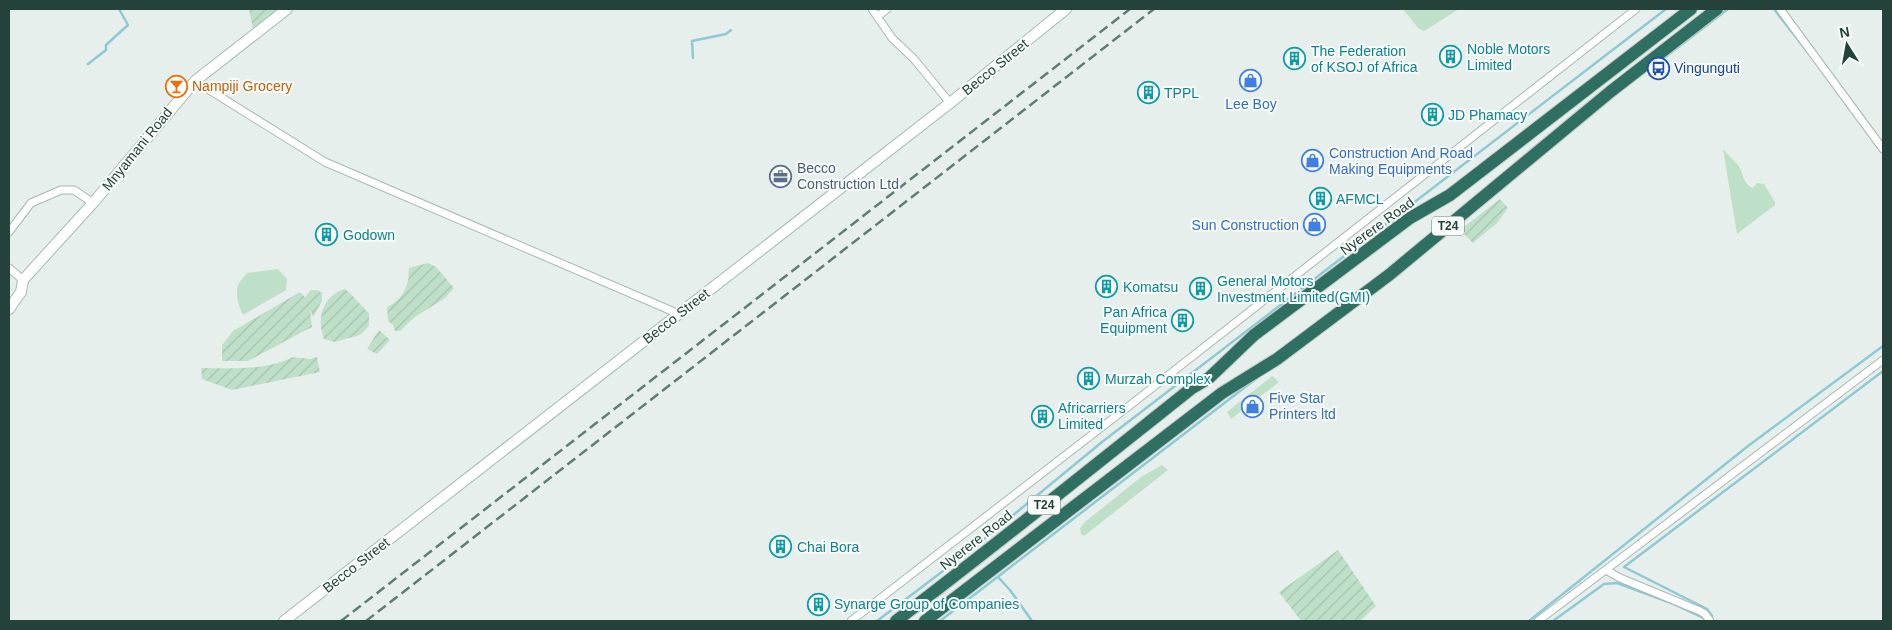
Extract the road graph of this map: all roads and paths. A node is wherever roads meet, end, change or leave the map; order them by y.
1 (286, 9) edge
2 (872, 9) edge
3 (887, 9) edge
4 (1066, 9) edge
5 (1636, 9) edge
6 (1691, 9) edge
7 (1717, 9) edge
8 (1780, 9) edge
9 (878, 16) junction
10 (195, 81) junction
11 (950, 104) junction
12 (1883, 149) edge
13 (93, 204) junction
14 (9, 232) edge
15 (9, 268) edge
16 (23, 280) junction
17 (9, 309) edge
18 (679, 314) junction
19 (1883, 360) edge
20 (1606, 570) junction
21 (284, 621) edge
22 (851, 621) edge
23 (896, 621) edge
24 (925, 621) edge
25 (1538, 621) edge
26 (1710, 621) edge

1 - 10 street, Mnyamani Road
2 - 9 street
3 - 9 street
4 - 11 street, Becco Street
5 - 22 street
6 - 23 highway, Nyerere Road / T24
7 - 24 highway, T24
8 - 12 street
9 - 11 street
10 - 13 street, Mnyamani Road
10 - 18 street
11 - 18 street, Becco Street
13 - 14 street
13 - 16 street, Mnyamani Road
15 - 16 street
16 - 17 street, Mnyamani Road
18 - 21 street, Becco Street
19 - 20 street
20 - 25 street
20 - 26 street

